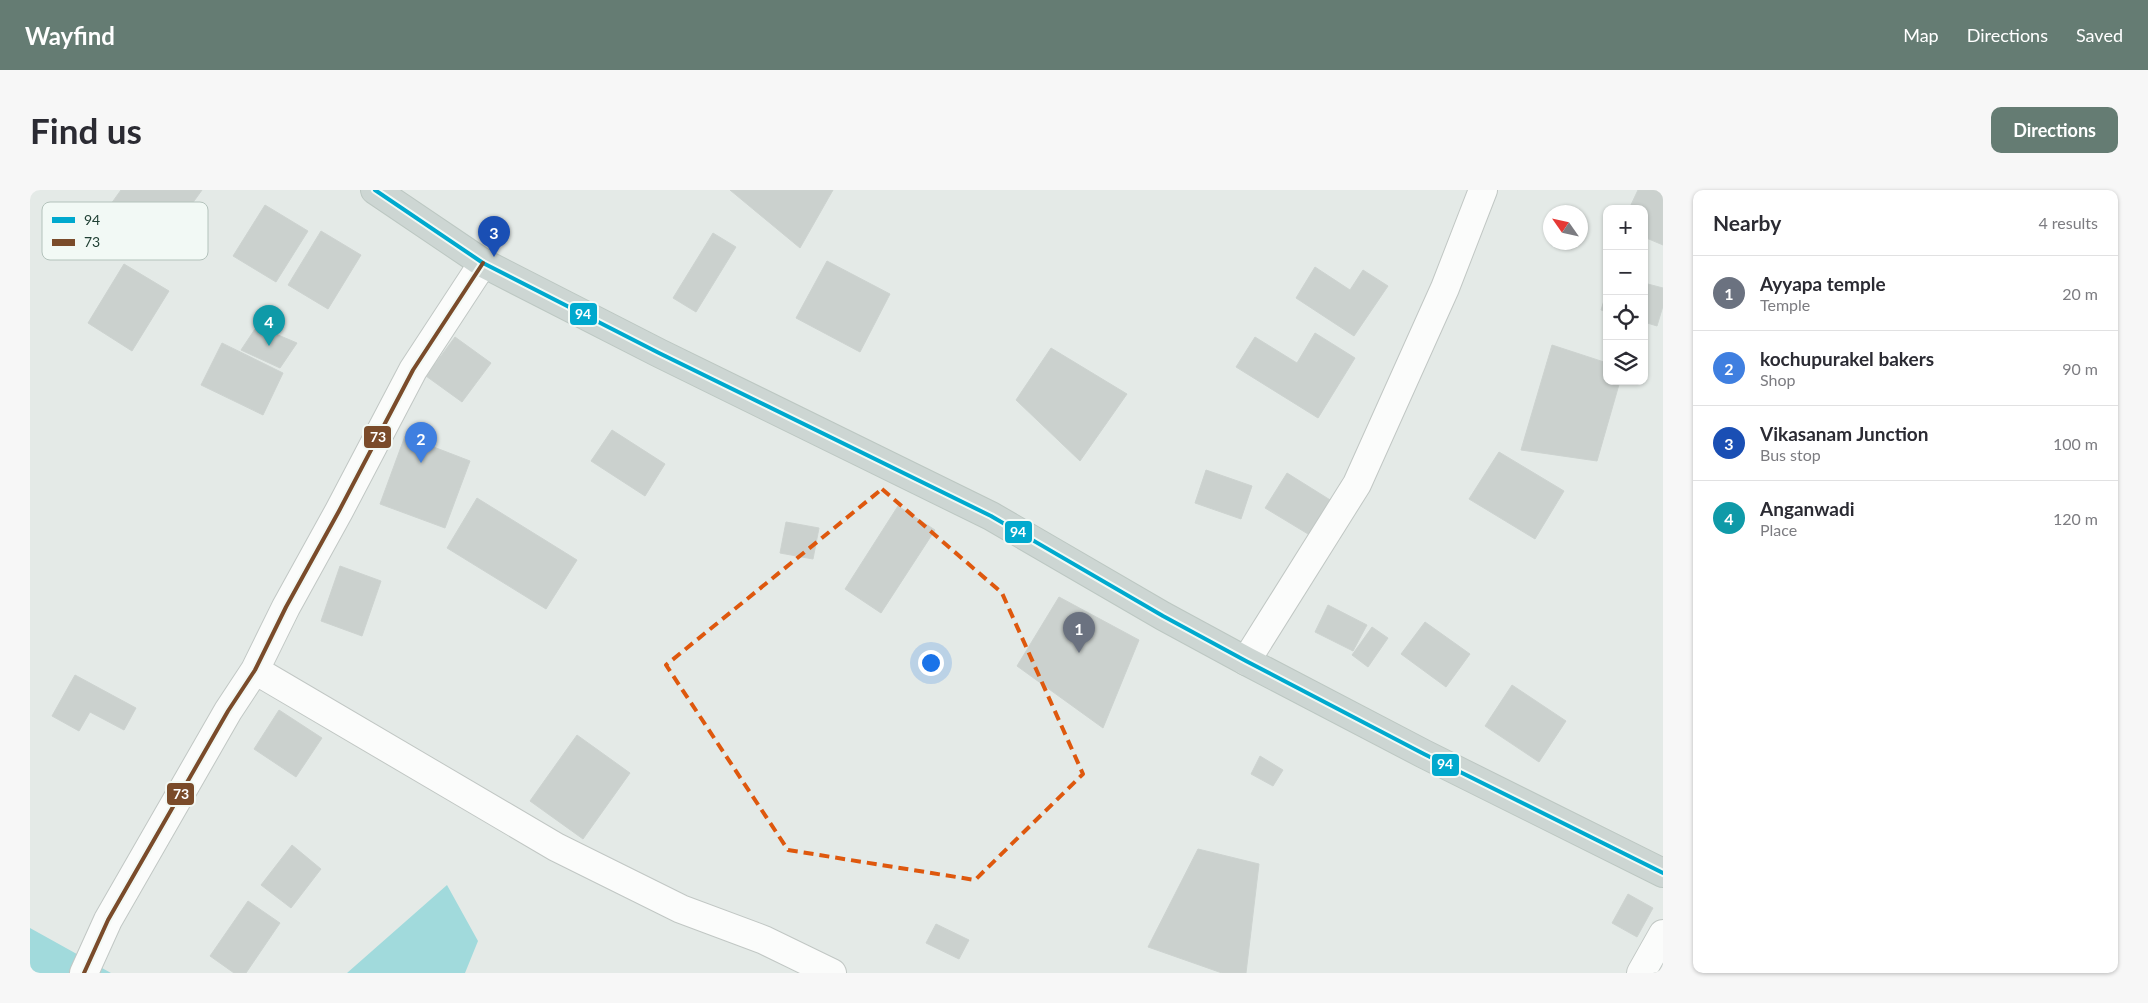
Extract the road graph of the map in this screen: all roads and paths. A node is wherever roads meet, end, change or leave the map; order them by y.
1 (374, 190) edge
2 (1483, 190) edge
3 (483, 263) junction
4 (1246, 661) junction
5 (255, 670) junction
6 (1663, 873) edge
7 (1663, 934) edge
8 (84, 973) edge
9 (832, 973) edge
10 (1641, 973) edge

1 - 3 main road
2 - 4 street
3 - 4 main road
3 - 5 street
4 - 6 main road
5 - 8 street
5 - 9 street
7 - 10 street

